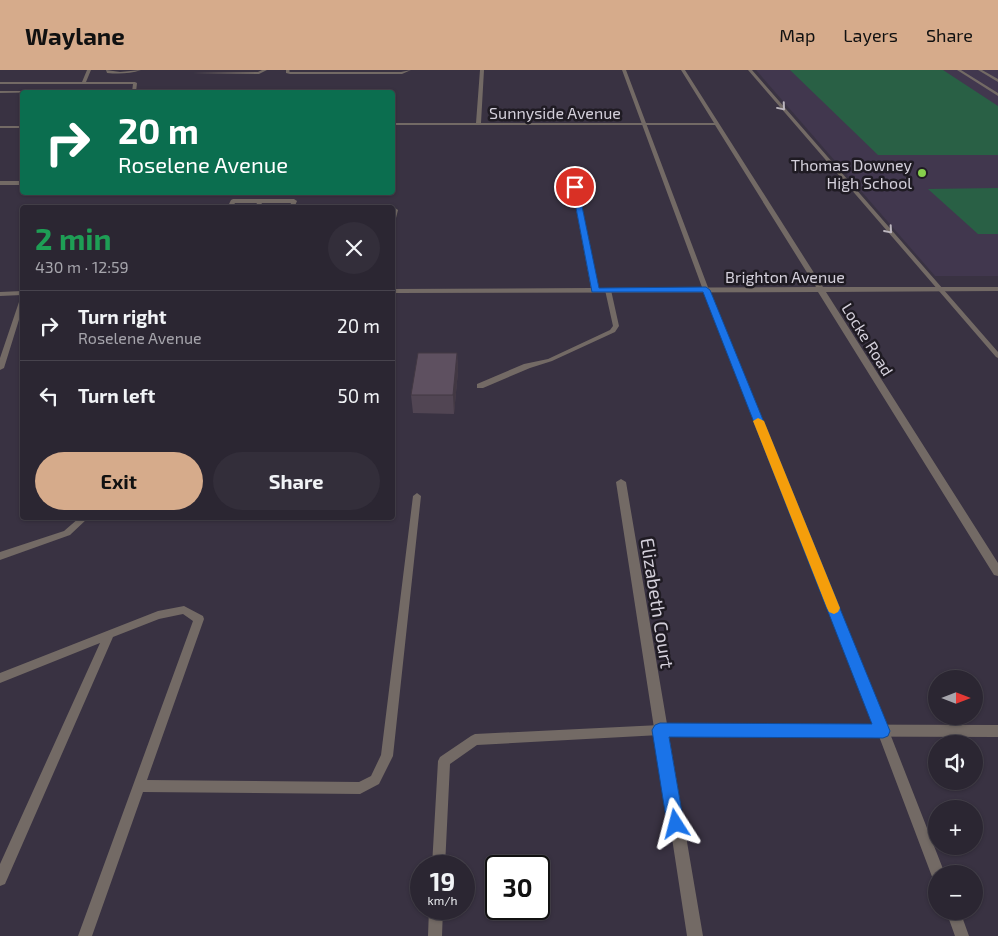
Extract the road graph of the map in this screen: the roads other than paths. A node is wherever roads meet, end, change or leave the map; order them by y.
1 (89, 70) edge
2 (108, 70) edge
3 (139, 70) edge
4 (265, 70) edge
5 (288, 70) edge
6 (409, 70) edge
7 (482, 70) edge
8 (624, 70) edge
9 (683, 70) edge
10 (750, 70) edge
11 (959, 70) edge
12 (980, 70) edge
13 (194, 73) dead end
14 (998, 80) edge
15 (84, 82) junction
16 (0, 83) edge
17 (114, 83) junction
18 (112, 88) dead end
19 (134, 90) edge
20 (0, 92) edge
21 (20, 92) edge
22 (998, 94) edge
23 (395, 124) edge
24 (645, 124) junction
25 (717, 124) junction
26 (478, 125) junction
27 (0, 127) edge
28 (20, 127) edge
29 (0, 183) edge
30 (20, 183) edge
31 (575, 187) dead end
32 (260, 201) junction
33 (231, 205) edge
34 (258, 205) edge
35 (292, 205) edge
36 (820, 289) junction
37 (940, 289) junction
38 (998, 289) edge
39 (595, 290) junction
40 (608, 290) junction
41 (706, 290) junction
42 (395, 291) edge
43 (0, 294) edge
44 (20, 294) edge
45 (20, 308) edge
46 (998, 356) edge
47 (0, 368) edge
48 (480, 386) dead end
49 (621, 482) dead end
50 (417, 496) dead end
51 (82, 520) edge
52 (0, 556) edge
53 (998, 572) edge
54 (109, 634) junction
55 (0, 678) edge
56 (660, 730) junction
57 (883, 731) junction
58 (998, 731) edge
59 (139, 786) junction
60 (439, 855) edge
61 (935, 865) edge
62 (0, 879) edge
63 (435, 920) edge
64 (956, 920) edge
65 (85, 936) edge
66 (434, 936) edge
67 (695, 936) edge
68 (962, 936) edge

1 - 15 lane
2 - 3 lane
4 - 13 lane
5 - 6 lane
7 - 26 street
8 - 24 lane
9 - 25 street, Locke Road
10 -> 37 lane
11 - 22 lane
12 - 14 lane
15 - 16 lane
15 - 17 lane
17 - 18 lane
17 - 19 lane
20 - 21 lane
23 - 26 street, Sunnyside Avenue
24 - 25 street, Sunnyside Avenue
24 - 26 street, Sunnyside Avenue
24 - 41 lane
25 - 36 street, Locke Road
27 - 28 street
29 - 30 street
31 - 39 street
32 - 33 lane
32 - 34 lane
32 - 35 lane
36 - 37 street, Brighton Avenue
36 - 41 street, Brighton Avenue
36 - 53 street, Locke Road
37 - 38 street, Brighton Avenue
37 - 46 lane
39 - 40 street, Brighton Avenue
39 - 42 street, Brighton Avenue
40 - 41 street, Brighton Avenue
40 - 48 lane
41 - 57 lane
43 - 44 street
45 - 47 lane
49 - 56 street, Elizabeth Court
50 - 59 lane
51 - 52 lane
54 - 55 lane
54 - 59 lane
54 - 62 lane
56 - 57 street
56 - 60 lane
56 - 67 street, Elizabeth Court
57 - 58 street
57 - 61 lane
59 - 65 lane
63 - 66 lane
64 - 68 lane

